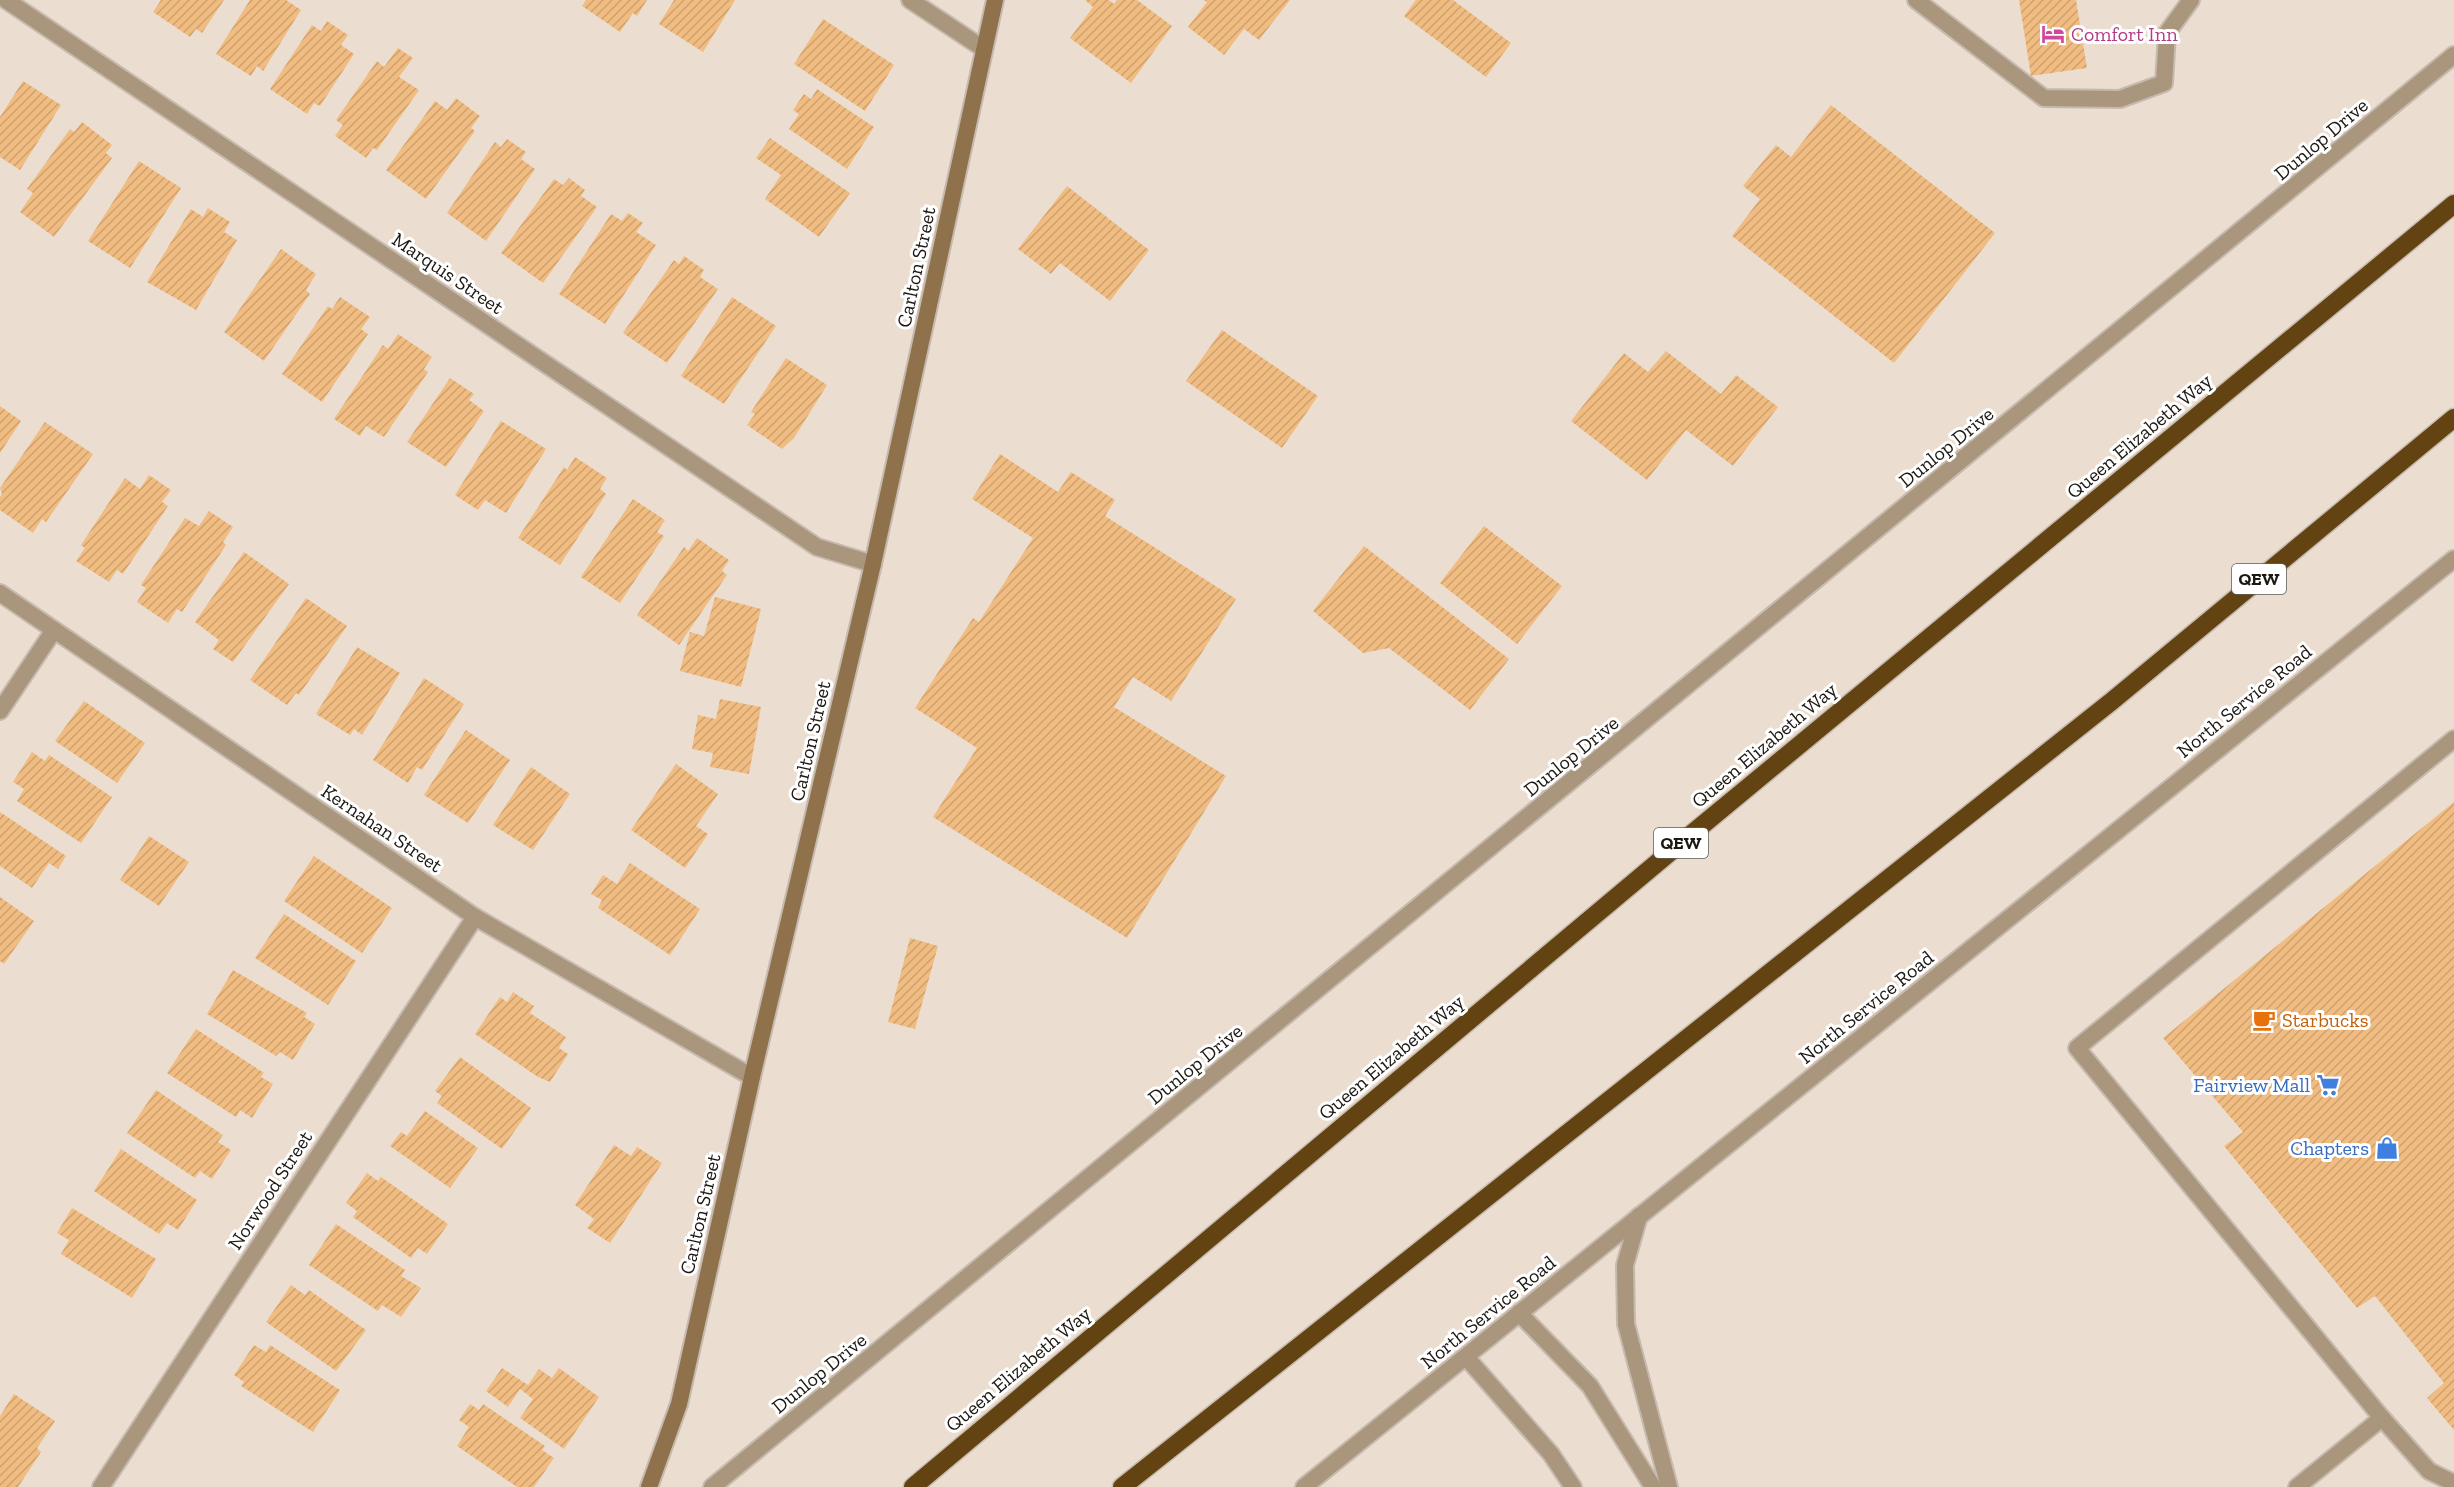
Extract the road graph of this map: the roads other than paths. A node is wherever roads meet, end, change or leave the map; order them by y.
1 (6, 0) edge
2 (910, 0) edge
3 (995, 0) edge
4 (1916, 0) edge
5 (2191, 0) edge
6 (984, 49) junction
7 (2454, 55) edge
8 (2454, 204) edge
9 (2454, 418) edge
10 (2454, 559) edge
11 (873, 564) junction
12 (0, 593) edge
13 (54, 630) junction
14 (0, 711) edge
15 (2454, 739) edge
16 (475, 916) junction
17 (752, 1077) junction
18 (1640, 1216) junction
19 (1519, 1313) junction
20 (1466, 1357) junction
21 (2382, 1418) junction
22 (2454, 1483) edge
23 (101, 1487) edge
24 (650, 1487) edge
25 (712, 1487) edge
26 (913, 1487) edge
27 (1122, 1487) edge
28 (1304, 1487) edge
29 (1573, 1487) edge
30 (1653, 1487) edge
31 (1669, 1487) edge
32 (2297, 1487) edge

1 - 11 street, Marquis Street
2 - 6 street
3 - 6 main road, Carlton Street
4 - 5 street
6 - 11 main road, Carlton Street
7 - 25 street, Dunlop Drive
8 - 26 highway, Queen Elizabeth Way / QEW
9 - 27 highway, QEW
10 - 18 street, North Service Road
11 - 17 main road, Carlton Street
12 - 13 street, Kernahan Street
13 - 14 street
13 - 16 street, Kernahan Street
15 - 21 street
16 - 17 street, Kernahan Street
16 - 23 street, Norwood Street
17 - 24 main road, Carlton Street
18 - 19 street, North Service Road
18 - 31 street
19 - 20 street, North Service Road
19 - 30 street
20 - 28 street, North Service Road
20 - 29 street
21 - 22 street
21 - 32 street

